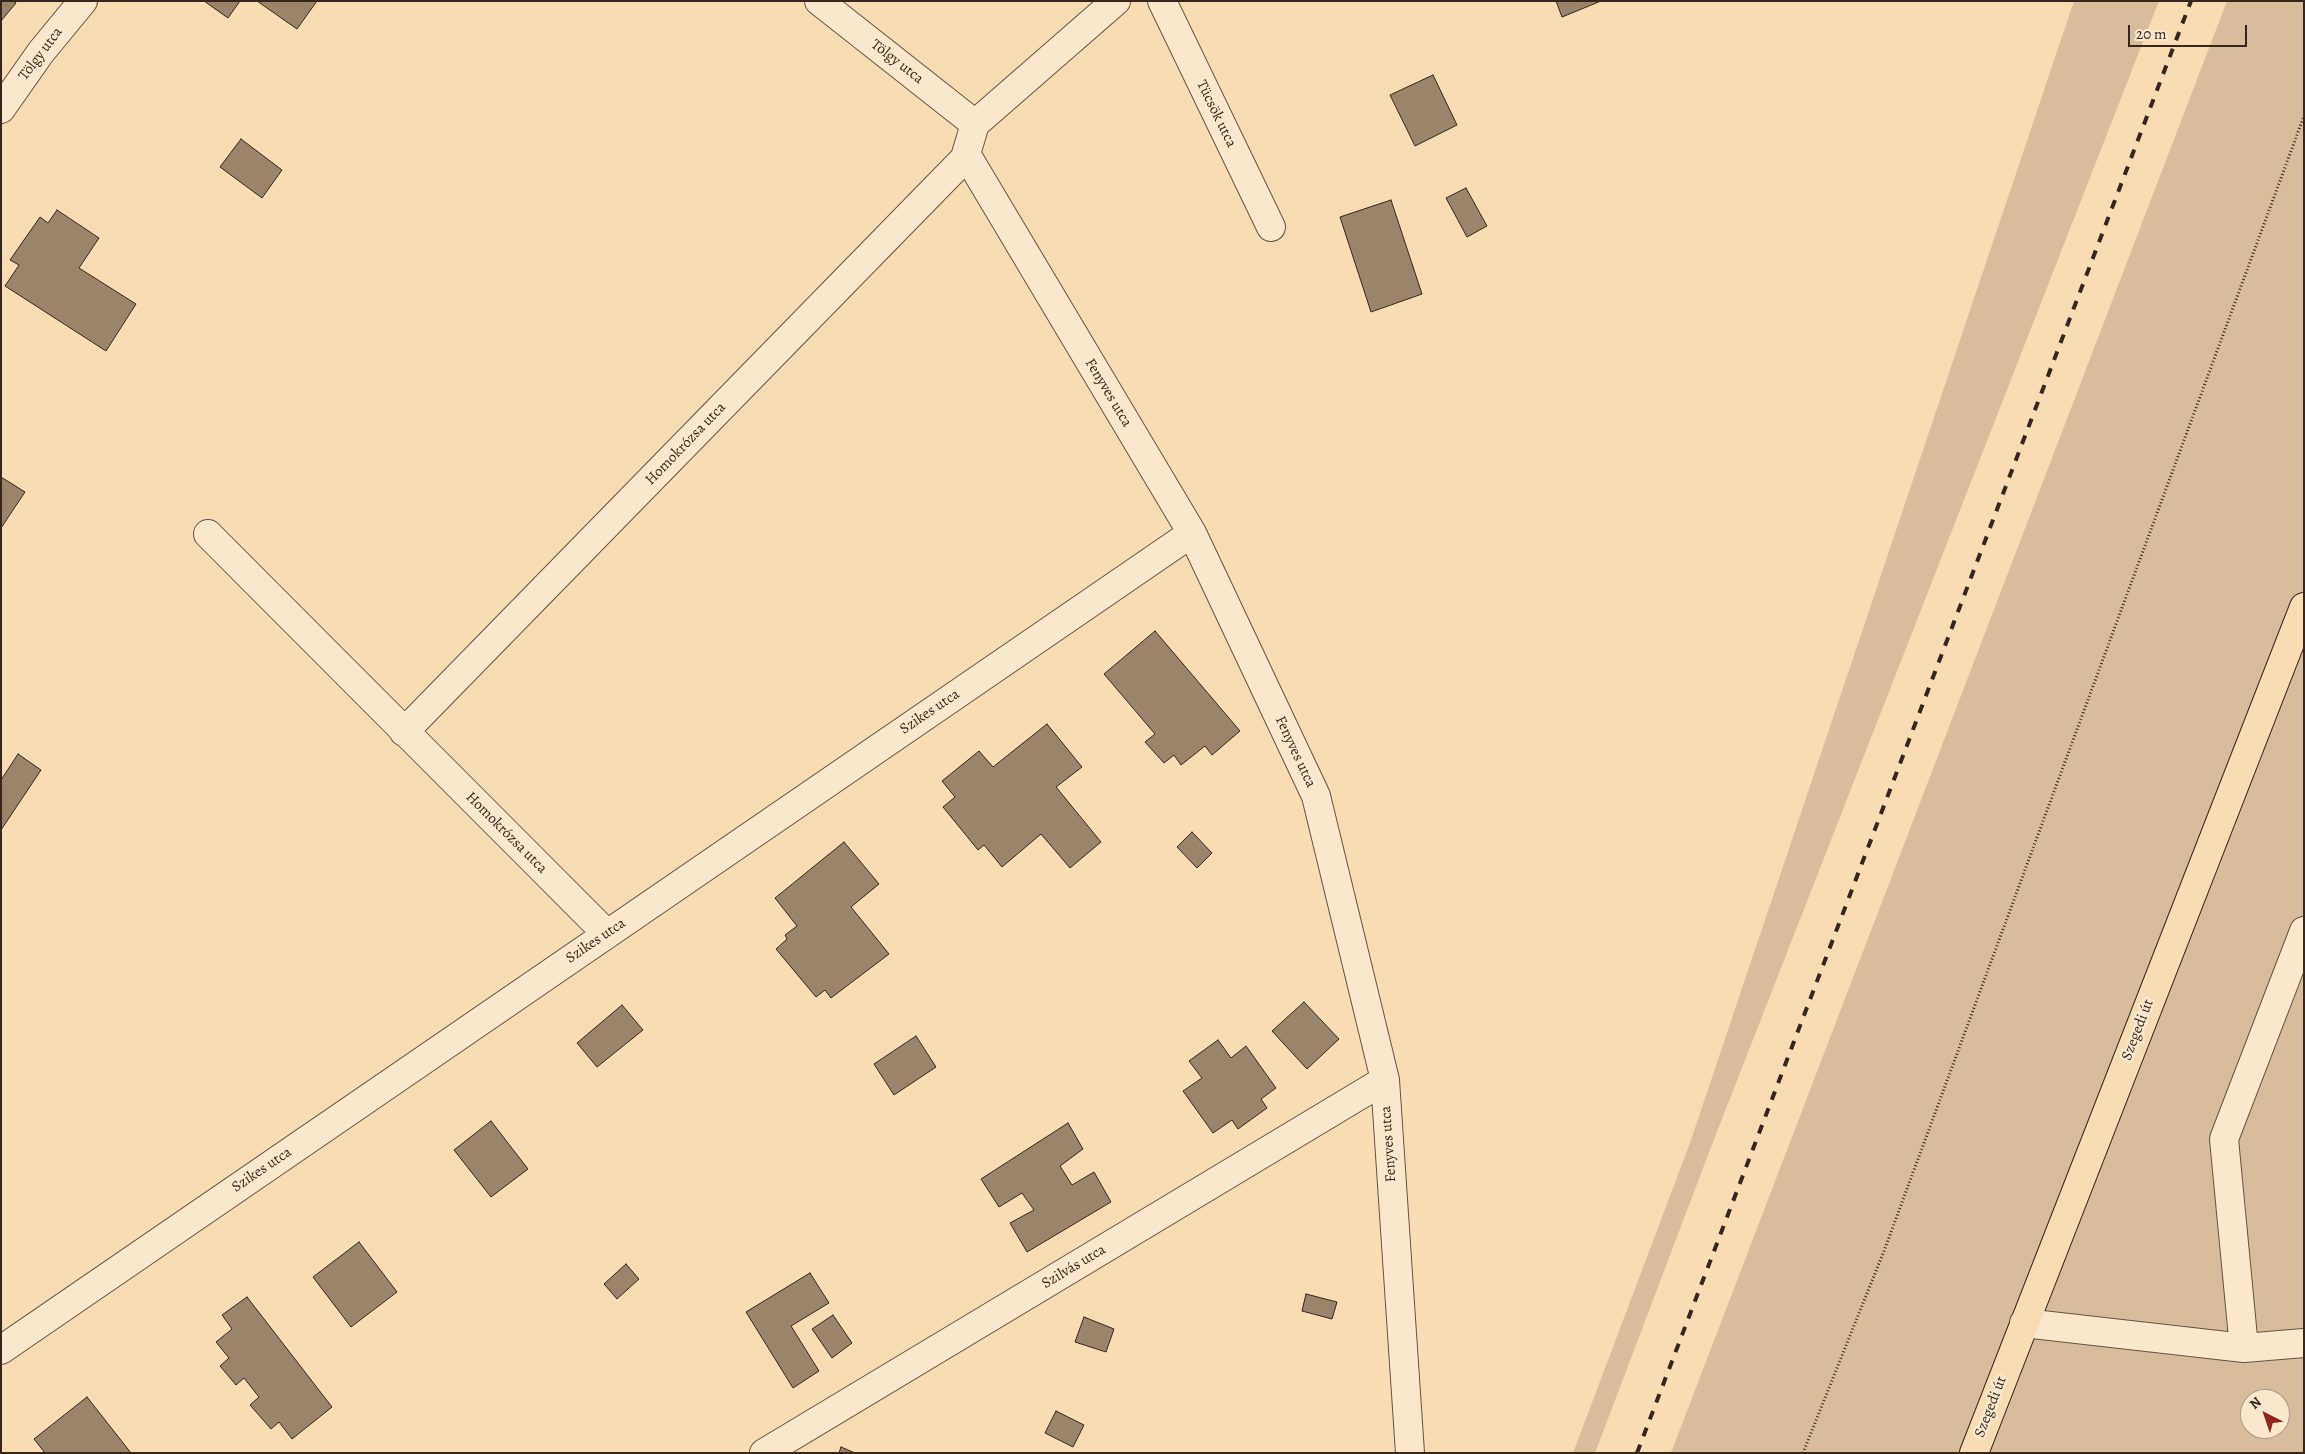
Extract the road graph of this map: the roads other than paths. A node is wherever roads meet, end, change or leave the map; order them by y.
1 (83, 1) edge
2 (820, 1) edge
3 (1116, 1) edge
4 (1162, 1) edge
5 (1, 109) edge
6 (975, 124) junction
7 (967, 156) junction
8 (1270, 227) dead end
9 (1192, 533) junction
10 (208, 534) dead end
11 (2304, 607) edge
12 (404, 732) junction
13 (2304, 931) edge
14 (607, 934) junction
15 (1385, 1080) junction
16 (2024, 1323) junction
17 (2304, 1343) edge
18 (2244, 1348) junction
19 (1, 1350) edge
20 (764, 1453) edge
21 (1410, 1453) edge
22 (1974, 1453) edge

1 - 5 street, Tölgy utca
2 - 6 street, Tölgy utca
3 - 6 street
4 - 8 street, Tücsök utca
6 - 7 street
7 - 9 street, Fenyves utca
7 - 12 street, Homokrózsa utca
9 - 14 street, Szikes utca
9 - 15 street, Fenyves utca
10 - 12 street, Homokrózsa utca
11 - 16 main road, Szegedi út
12 - 14 street, Homokrózsa utca
13 - 18 street
14 - 19 street, Szikes utca
15 - 20 street, Szilvás utca
15 - 21 street, Fenyves utca
16 - 18 street
16 - 22 main road, Szegedi út
17 - 18 street

